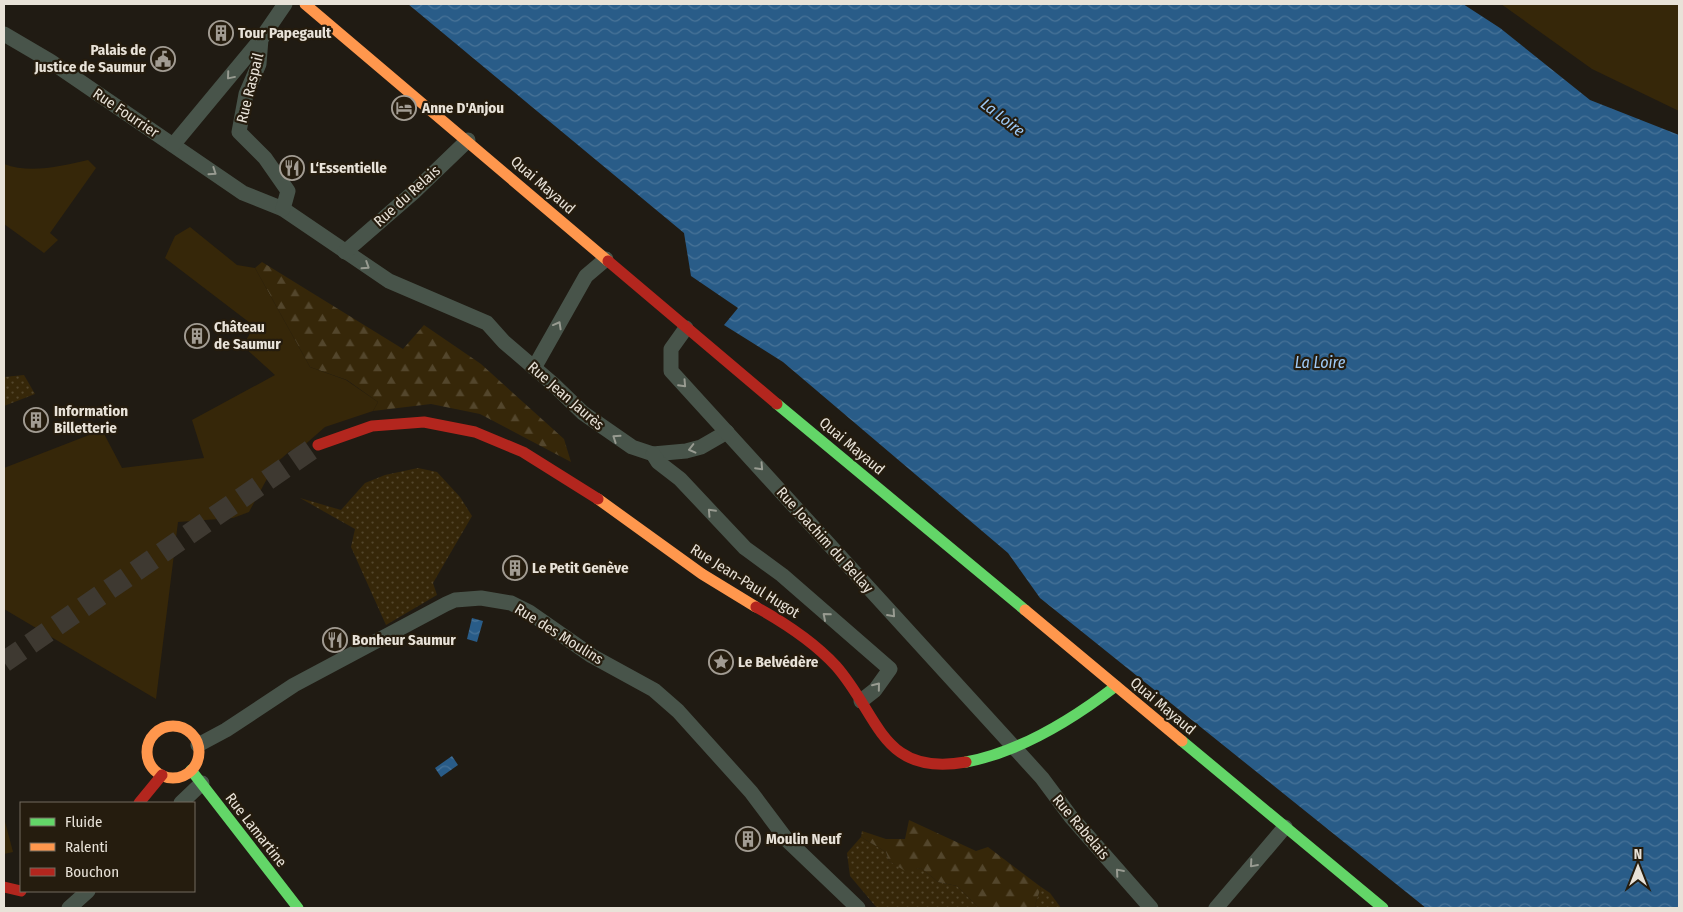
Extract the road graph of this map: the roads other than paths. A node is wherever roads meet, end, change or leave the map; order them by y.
1 (285, 4) edge
2 (305, 4) edge
3 (4, 34) edge
4 (261, 39) junction
5 (468, 140) junction
6 (173, 145) junction
7 (283, 209) junction
8 (345, 252) junction
9 (606, 260) junction
10 (686, 328) junction
11 (534, 368) junction
12 (727, 432) junction
13 (318, 445) tunnel mouth
14 (653, 454) junction
15 (1116, 686) junction
16 (862, 701) junction
17 (198, 745) junction
18 (1011, 746) junction
19 (190, 770) junction
20 (162, 775) junction
21 (202, 783) junction
22 (140, 802) edge
23 (181, 802) edge
24 (1285, 827) junction
25 (4, 887) edge
26 (20, 891) edge
27 (87, 892) edge
28 (69, 908) edge
29 (298, 908) edge
30 (858, 908) edge
31 (1151, 908) edge
32 (1216, 908) edge
33 (1382, 908) edge

1 - 4 street
2 - 5 main road, Quai Mayaud
3 - 6 street, Rue Fourrier
4 -> 6 street
4 - 7 street, Rue Raspail
5 - 8 street, Rue du Relais
5 - 9 main road, Quai Mayaud
6 -> 7 street, Rue Jean Jaurès
7 - 8 street, Rue Jean Jaurès
8 -> 11 street, Rue Jean Jaurès
9 - 10 main road, Quai Mayaud
11 -> 9 street
10 -> 12 street, Rue Joachim du Bellay
10 - 15 main road, Quai Mayaud
14 -> 11 street, Rue Jean Jaurès
12 -> 14 street
12 -> 18 street, Rue Joachim du Bellay
13 - 16 main road, Rue Jean-Paul Hugot
16 -> 14 street, Rue Jean Jaurès
15 - 18 main road, Rue Jean-Paul Hugot
15 - 24 main road, Quai Mayaud
16 - 18 main road, Rue Jean-Paul Hugot
17 - 19 main road
17 - 20 main road
17 - 30 street, Rue des Moulins
31 -> 18 street, Rue Rabelais
19 - 20 main road
19 - 21 main road, Rue Lamartine
20 - 22 main road
21 - 23 street
21 - 29 main road, Rue Lamartine
24 -> 32 street
24 - 33 main road, Quai Mayaud
25 - 26 main road
27 - 28 street

